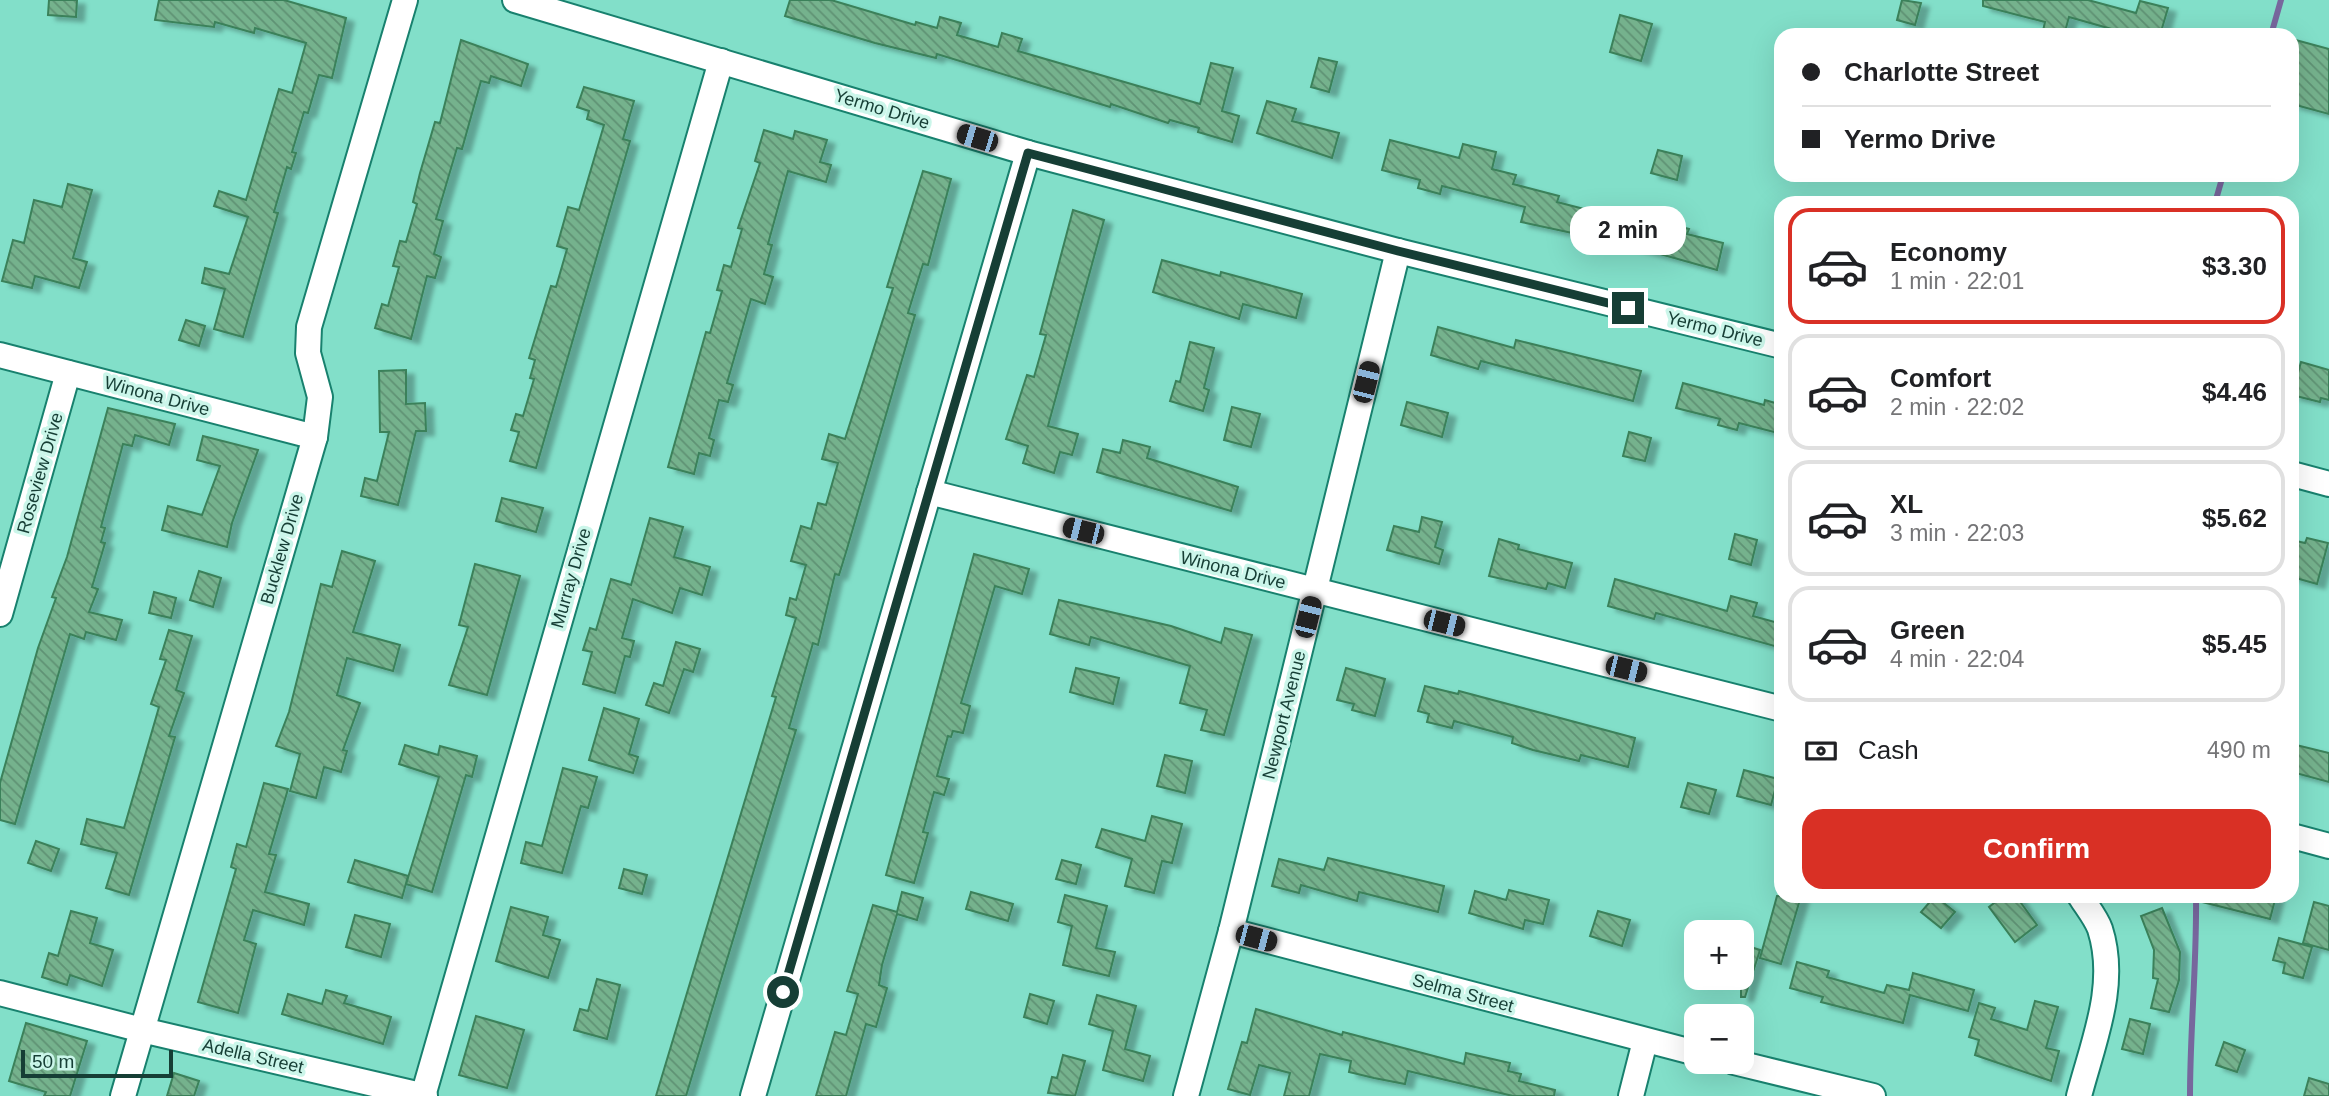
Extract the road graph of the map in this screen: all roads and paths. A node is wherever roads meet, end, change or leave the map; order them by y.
1 (405, 0) edge
2 (514, 0) edge
3 (721, 61) junction
4 (1028, 153) junction
5 (1398, 251) junction
6 (1774, 344) edge
7 (0, 355) edge
8 (68, 373) junction
9 (315, 437) junction
10 (2299, 476) edge
11 (2329, 484) edge
12 (929, 492) junction
13 (1314, 590) junction
14 (0, 614) edge
15 (1774, 707) edge
16 (2299, 838) edge
17 (2329, 846) edge
18 (2084, 903) edge
19 (1231, 931) junction
20 (0, 993) edge
21 (142, 1030) junction
22 (1645, 1041) junction
23 (1684, 1050) edge
24 (1754, 1067) edge
25 (123, 1096) edge
26 (424, 1096) edge
27 (752, 1096) edge
28 (1186, 1096) edge
29 (1630, 1096) edge
30 (1873, 1096) edge
31 (2079, 1096) edge

1 - 9 street, Bucklew Drive
2 - 3 street, Yermo Drive
3 - 4 street, Yermo Drive
3 - 26 street, Murray Drive
4 - 5 street, Yermo Drive
4 - 12 street
5 - 6 street, Yermo Drive
5 - 13 street, Newport Avenue
7 - 8 street, Winona Drive
8 - 9 street, Winona Drive
8 - 14 street, Roseview Drive
9 - 21 street, Bucklew Drive
10 - 11 street
12 - 13 street, Winona Drive
12 - 27 street
13 - 15 street, Winona Drive
13 - 19 street, Newport Avenue
16 - 17 street
18 - 31 street
19 - 22 street, Selma Street
19 - 28 street, Newport Avenue
20 - 21 street, Adella Street
21 - 25 street, Bucklew Drive
21 - 26 street, Adella Street
22 - 23 street, Selma Street
22 - 29 street
24 - 30 street

